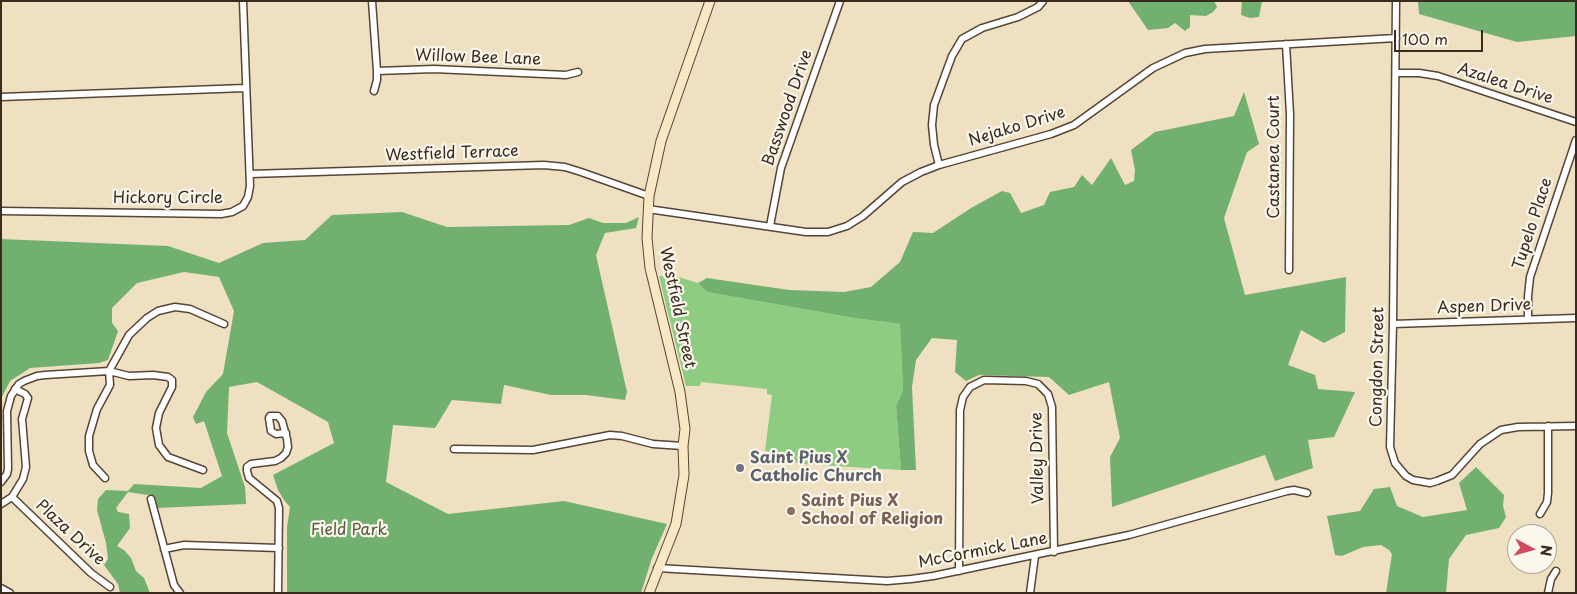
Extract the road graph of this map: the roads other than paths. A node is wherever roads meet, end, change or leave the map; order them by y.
1 (243, 1) edge
2 (372, 1) edge
3 (710, 1) edge
4 (840, 1) edge
5 (1043, 1) edge
6 (1396, 1) edge
7 (1396, 38) junction
8 (1286, 44) junction
9 (377, 71) junction
10 (578, 72) dead end
11 (1396, 73) junction
12 (245, 88) junction
13 (374, 91) dead end
14 (1, 97) edge
15 (1576, 122) edge
16 (1576, 140) edge
17 (939, 165) junction
18 (250, 174) junction
19 (649, 196) junction
20 (648, 208) junction
21 (1, 211) edge
22 (770, 226) junction
23 (1289, 270) dead end
24 (1576, 318) edge
25 (1528, 319) junction
26 (224, 324) dead end
27 (1393, 324) junction
28 (109, 371) junction
29 (15, 389) junction
30 (1548, 426) junction
31 (1576, 426) edge
32 (286, 433) dead end
33 (683, 446) junction
34 (454, 449) dead end
35 (203, 470) dead end
36 (105, 478) dead end
37 (1, 482) edge
38 (1307, 493) dead end
39 (12, 498) junction
40 (151, 500) dead end
41 (1, 504) edge
42 (1540, 514) dead end
43 (279, 548) junction
44 (164, 549) junction
45 (1054, 552) junction
46 (1035, 556) junction
47 (657, 568) junction
48 (959, 571) junction
49 (1554, 574) edge
50 (110, 587) dead end
51 (1, 588) edge
52 (10, 593) edge
53 (180, 593) edge
54 (278, 593) edge
55 (649, 593) edge
56 (1030, 593) edge
57 (1548, 593) edge

1 - 12 street, Hickory Circle
2 - 9 street
3 - 19 main road, Westfield Street
4 - 22 street, Basswood Drive
5 - 17 street
6 - 7 street, Congdon Street
7 - 8 street, Nejako Drive
7 - 11 street, Congdon Street
8 - 17 street, Nejako Drive
8 - 23 street, Castanea Court
9 - 10 street, Willow Bee Lane
9 - 13 street
11 - 15 street, Azalea Drive
11 - 27 street, Congdon Street
12 - 14 street
12 - 18 street, Hickory Circle
16 - 25 street, Tupelo Place
17 - 22 street, Nejako Drive
18 - 19 street, Westfield Terrace
18 - 21 street, Hickory Circle
19 - 20 main road, Westfield Street
20 - 22 street, Nejako Drive
20 - 33 main road, Westfield Street
24 - 25 street, Aspen Drive
25 - 27 street, Aspen Drive
26 - 28 street
27 - 30 street, Congdon Street
28 - 29 street
28 - 35 street
28 - 36 street
29 - 37 street
29 - 39 street, Plaza Drive
30 - 31 street, Congdon Street
30 - 42 street
32 - 43 street
33 - 34 street
33 - 47 main road, Westfield Street
38 - 45 street, McCormick Lane
39 - 41 street, Plaza Drive
39 - 50 street, Plaza Drive
40 - 44 street
43 - 44 street
43 - 54 street
44 - 53 street
45 - 46 street, McCormick Lane
45 - 48 street, Valley Drive
46 - 48 street, McCormick Lane
46 - 56 street
47 - 48 street, McCormick Lane
47 - 55 main road, Westfield Street
49 - 57 street
51 - 52 street

